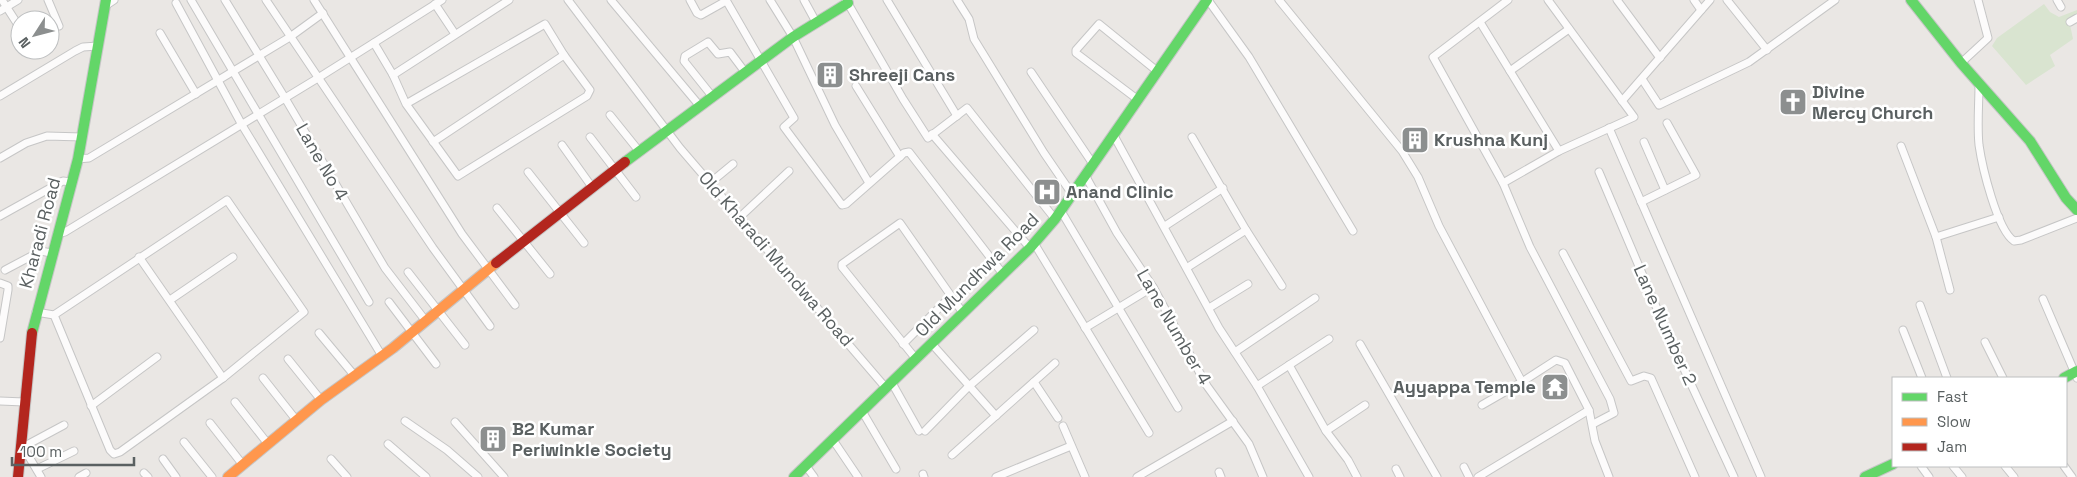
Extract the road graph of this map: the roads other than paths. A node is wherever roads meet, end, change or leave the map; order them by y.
1 (2, 0) edge
2 (18, 0) edge
3 (191, 0) edge
4 (225, 0) edge
5 (266, 0) edge
6 (314, 0) edge
7 (442, 0) edge
8 (509, 0) edge
9 (568, 0) edge
10 (611, 0) edge
11 (690, 0) edge
12 (770, 0) edge
13 (804, 0) edge
14 (887, 0) edge
15 (957, 0) edge
16 (1207, 0) edge
17 (1279, 0) edge
18 (1508, 0) edge
19 (1548, 0) edge
20 (1617, 0) edge
21 (1694, 0) edge
22 (1710, 0) edge
23 (1727, 0) edge
24 (1835, 0) edge
25 (1911, 0) edge
26 (1978, 0) edge
27 (726, 1) edge
28 (847, 1) edge
29 (108, 2) edge
30 (176, 3) dead end
31 (435, 4) junction
32 (3, 9) edge
33 (1702, 10) junction
34 (323, 13) junction
35 (2077, 18) edge
36 (816, 22) junction
37 (1480, 22) junction
38 (2070, 22) dead end
39 (1569, 29) junction
40 (160, 33) dead end
41 (455, 34) junction
42 (290, 37) junction
43 (793, 37) junction
44 (374, 43) junction
45 (98, 46) junction
46 (1767, 50) junction
47 (259, 56) junction
48 (564, 56) junction
49 (349, 58) junction
50 (1660, 58) junction
51 (760, 61) junction
52 (1961, 63) junction
53 (1157, 70) junction
54 (233, 71) junction
55 (1510, 71) junction
56 (745, 72) junction
57 (1031, 72) dead end
58 (393, 75) junction
59 (318, 78) junction
60 (1642, 79) junction
61 (217, 81) junction
62 (1979, 84) junction
63 (856, 86) dead end
64 (1, 92) edge
65 (196, 94) junction
66 (712, 96) junction
67 (285, 98) junction
68 (1137, 100) junction
69 (1622, 101) junction
70 (406, 104) junction
71 (699, 105) junction
72 (259, 114) junction
73 (610, 115) dead end
74 (957, 116) junction
75 (1667, 123) dead end
76 (242, 125) junction
77 (1609, 128) junction
78 (666, 130) junction
79 (932, 134) junction
80 (1113, 134) junction
81 (82, 137) junction
82 (590, 137) dead end
83 (1192, 137) dead end
84 (433, 142) junction
85 (1644, 142) dead end
86 (562, 145) dead end
87 (1900, 146) dead end
88 (638, 151) junction
89 (1559, 151) junction
90 (900, 157) junction
91 (0, 158) edge
92 (78, 158) junction
93 (733, 164) dead end
94 (1093, 164) junction
95 (615, 169) junction
96 (789, 171) dead end
97 (528, 172) dead end
98 (1599, 172) dead end
99 (1085, 175) junction
100 (71, 182) junction
101 (710, 183) junction
102 (1503, 183) junction
103 (869, 184) junction
104 (592, 187) junction
105 (1223, 188) junction
106 (1666, 190) junction
107 (1072, 194) junction
108 (636, 196) dead end
109 (1641, 202) junction
110 (497, 208) dead end
111 (2077, 210) edge
112 (561, 212) junction
113 (1058, 215) junction
114 (0, 216) edge
115 (740, 217) junction
116 (1999, 217) junction
117 (2077, 218) edge
118 (1164, 226) junction
119 (1246, 230) junction
120 (1354, 231) dead end
121 (57, 234) junction
122 (1936, 238) junction
123 (524, 242) junction
124 (584, 243) dead end
125 (1032, 245) junction
126 (51, 253) junction
127 (1563, 253) dead end
128 (139, 257) junction
129 (233, 257) dead end
130 (1188, 267) junction
131 (488, 269) junction
132 (5, 270) dead end
133 (408, 272) dead end
134 (550, 274) dead end
135 (1003, 274) junction
136 (0, 283) edge
137 (1248, 284) dead end
138 (1282, 286) dead end
139 (1153, 287) junction
140 (463, 289) junction
141 (1950, 290) dead end
142 (951, 296) junction
143 (1315, 298) dead end
144 (2043, 299) dead end
145 (170, 300) junction
146 (369, 302) dead end
147 (389, 302) dead end
148 (515, 305) dead end
149 (1920, 305) dead end
150 (1119, 308) junction
151 (1209, 308) junction
152 (2, 310) edge
153 (438, 310) junction
154 (36, 312) junction
155 (963, 314) junction
156 (54, 315) junction
157 (425, 320) junction
158 (490, 326) dead end
159 (1085, 328) junction
160 (1034, 330) dead end
161 (1903, 330) dead end
162 (412, 332) junction
163 (319, 333) dead end
164 (0, 338) edge
165 (1329, 339) dead end
166 (1985, 342) dead end
167 (903, 344) junction
168 (932, 344) junction
169 (1360, 344) dead end
170 (465, 345) dead end
171 (1235, 352) junction
172 (382, 356) junction
173 (157, 357) dead end
174 (288, 359) dead end
175 (916, 359) junction
176 (436, 364) dead end
177 (1055, 364) dead end
178 (1289, 366) junction
179 (354, 374) junction
180 (2076, 374) edge
181 (1922, 377) edge
182 (1947, 377) edge
183 (2002, 377) edge
184 (223, 378) junction
185 (263, 378) dead end
186 (1034, 382) junction
187 (1522, 382) junction
188 (889, 386) junction
189 (1256, 386) junction
190 (968, 387) junction
191 (321, 400) junction
192 (0, 401) edge
193 (24, 402) junction
194 (235, 402) dead end
195 (1365, 405) dead end
196 (1482, 405) dead end
197 (90, 406) junction
198 (1178, 408) dead end
199 (1589, 410) junction
200 (862, 412) junction
201 (996, 416) junction
202 (1058, 418) dead end
203 (296, 421) junction
204 (405, 421) dead end
205 (1232, 421) junction
206 (456, 422) dead end
207 (210, 423) dead end
208 (1593, 424) junction
209 (64, 426) dead end
210 (1063, 426) dead end
211 (1326, 431) junction
212 (1149, 433) dead end
213 (833, 440) junction
214 (184, 442) dead end
215 (268, 444) junction
216 (388, 444) dead end
217 (21, 445) junction
218 (1071, 446) junction
219 (74, 451) dead end
220 (952, 455) dead end
221 (163, 459) dead end
222 (331, 459) dead end
223 (243, 464) junction
224 (1892, 465) edge
225 (806, 466) junction
226 (1464, 467) dead end
227 (1954, 467) edge
228 (2006, 467) edge
229 (37, 469) junction
230 (896, 469) dead end
231 (1396, 469) dead end
232 (86, 473) dead end
233 (1882, 474) edge
234 (18, 477) edge
235 (41, 477) edge
236 (79, 477) edge
237 (176, 477) edge
238 (212, 477) edge
239 (228, 477) edge
240 (347, 477) edge
241 (426, 477) edge
242 (478, 477) edge
243 (504, 477) edge
244 (794, 477) edge
245 (814, 477) edge
246 (858, 477) edge
247 (996, 477) edge
248 (1085, 477) edge
249 (1137, 477) edge
250 (1263, 477) edge
251 (1309, 477) edge
252 (1357, 477) edge
253 (1400, 477) edge
254 (1437, 477) edge
255 (1469, 477) edge
256 (1478, 477) edge
257 (1609, 477) edge
258 (1695, 477) edge
259 (1734, 477) edge
260 (1761, 477) edge
261 (1865, 477) edge
262 (1962, 477) edge
263 (2014, 477) edge

1 - 32 street
2 - 32 street
3 - 54 street
4 - 47 street, Lane No 4
5 - 42 street
6 - 34 street
7 - 31 street
8 - 41 street
9 - 78 street, Old Kharadi Mundwa Road
10 - 71 street
11 - 27 street
12 - 43 street
13 - 36 street
14 - 74 street
15 - 107 street
16 - 53 street, Old Mundhwa Road
16 - 120 street
17 - 187 street
18 - 37 street
19 - 39 street
20 - 50 street
21 - 33 street
22 - 33 street
23 - 46 street
24 - 46 street
25 - 52 street
26 - 52 street
27 - 51 street
28 - 36 street
28 - 79 street
29 - 45 street, Kharadi Road
30 - 61 street
31 - 41 street
31 - 44 street
33 - 50 street
34 - 42 street
34 - 49 street
35 - 38 street
36 - 43 street
37 - 55 street
37 - 102 street
39 - 55 street
39 - 69 street
40 - 65 street
41 - 58 street
42 - 47 street
42 - 59 street
43 - 51 street
43 - 103 street
44 - 49 street
44 - 58 street
45 - 64 street
45 - 81 street, Kharadi Road
46 - 60 street
47 - 54 street
47 - 67 street, Lane No 4
48 - 70 street
48 - 84 street
48 - 84 street
49 - 59 street
49 - 131 street
50 - 60 street
51 - 56 street
51 - 103 street
52 - 62 street
53 - 68 street, Old Mundhwa Road
53 - 68 street
54 - 61 street
54 - 72 street
55 - 89 street
56 - 66 street
56 - 66 street
57 - 94 street
58 - 70 street
59 - 67 street
59 - 140 street
60 - 69 street
61 - 65 street
61 - 76 street
62 - 111 street
62 - 116 street
63 - 90 street
65 - 92 street
66 - 71 street
67 - 72 street
67 - 157 street, Lane No 4
68 - 80 street, Old Mundhwa Road
69 - 77 street
70 - 84 street
71 - 78 street
72 - 76 street
72 - 146 street
73 - 88 street
74 - 79 street
74 - 113 street
75 - 106 street
76 - 121 street
76 - 172 street
77 - 89 street
77 - 109 street
78 - 88 street
78 - 101 street, Old Kharadi Mundwa Road
79 - 125 street
80 - 94 street, Old Mundhwa Road
80 - 118 street
81 - 91 street
81 - 92 street, Kharadi Road
82 - 95 street
83 - 105 street
85 - 106 street
86 - 104 street
87 - 122 street
88 - 95 street
89 - 102 street
90 - 103 street
90 - 135 street
92 - 100 street, Kharadi Road
93 - 101 street
94 - 99 street, Old Mundhwa Road
95 - 104 street
95 - 108 street
96 - 115 street
97 - 112 street
98 - 259 street, Lane Number 2
99 - 107 street, Old Mundhwa Road
99 - 139 street, Lane Number 4
100 - 114 street
100 - 121 street, Kharadi Road
101 - 115 street, Old Kharadi Mundwa Road
102 - 208 street
104 - 112 street
105 - 118 street
105 - 119 street
106 - 109 street
107 - 113 street, Old Mundhwa Road
109 - 260 street
110 - 123 street
112 - 123 street
112 - 124 street
113 - 125 street, Old Mundhwa Road
113 - 150 street
115 - 188 street, Old Kharadi Mundwa Road
116 - 117 street
116 - 122 street
118 - 130 street
119 - 130 street
119 - 138 street
121 - 126 street, Kharadi Road
122 - 141 street
123 - 131 street
123 - 134 street
125 - 135 street, Old Mundhwa Road
125 - 159 street
126 - 132 street
126 - 154 street, Kharadi Road
127 - 258 street
128 - 145 street
128 - 156 street
128 - 184 street
129 - 145 street
130 - 151 street
131 - 140 street
131 - 148 street
133 - 153 street
135 - 155 street, Old Mundhwa Road
136 - 152 street
137 - 151 street
139 - 150 street
139 - 205 street, Lane Number 4
140 - 153 street
140 - 158 street
142 - 155 street
142 - 167 street
142 - 167 street
143 - 171 street
144 - 180 street
145 - 184 street
147 - 162 street
149 - 182 street
150 - 159 street
150 - 198 street
151 - 171 street
152 - 164 street
153 - 157 street
153 - 170 street
154 - 156 street
154 - 193 street, Kharadi Road
155 - 168 street, Old Mundhwa Road
156 - 197 street
157 - 162 street
159 - 212 street
160 - 190 street
161 - 181 street
162 - 172 street
162 - 176 street
163 - 179 street
165 - 178 street
166 - 183 street
167 - 175 street
168 - 175 street, Old Mundhwa Road
168 - 190 street
169 - 254 street
171 - 189 street
172 - 179 street
173 - 197 street
174 - 191 street
175 - 188 street, Old Mundhwa Road
177 - 186 street
178 - 189 street
178 - 211 street
179 - 191 street
184 - 197 street
185 - 203 street
186 - 201 street
186 - 202 street
187 - 196 street
187 - 199 street
188 - 190 street, Old Kharadi Mundwa Road
188 - 200 street, Old Mundhwa Road
189 - 251 street
190 - 201 street
191 - 203 street
192 - 193 street
193 - 217 street, Kharadi Road
194 - 215 street
195 - 211 street
199 - 208 street
199 - 256 street
200 - 213 street, Old Mundhwa Road
200 - 230 street
201 - 220 street
203 - 215 street
204 - 242 street
205 - 249 street
205 - 250 street, Lane Number 4
206 - 243 street
207 - 223 street
208 - 257 street
209 - 217 street
210 - 218 street
211 - 252 street
213 - 225 street, Old Mundhwa Road
213 - 246 street
214 - 238 street
215 - 223 street
216 - 241 street
217 - 229 street
217 - 234 street, Kharadi Road
218 - 247 street
218 - 248 street
219 - 229 street
221 - 237 street
222 - 240 street
223 - 239 street
224 - 233 street
225 - 244 street, Old Mundhwa Road
225 - 245 street
226 - 255 street
227 - 262 street
228 - 263 street
229 - 235 street
231 - 253 street
232 - 236 street
233 - 261 street

